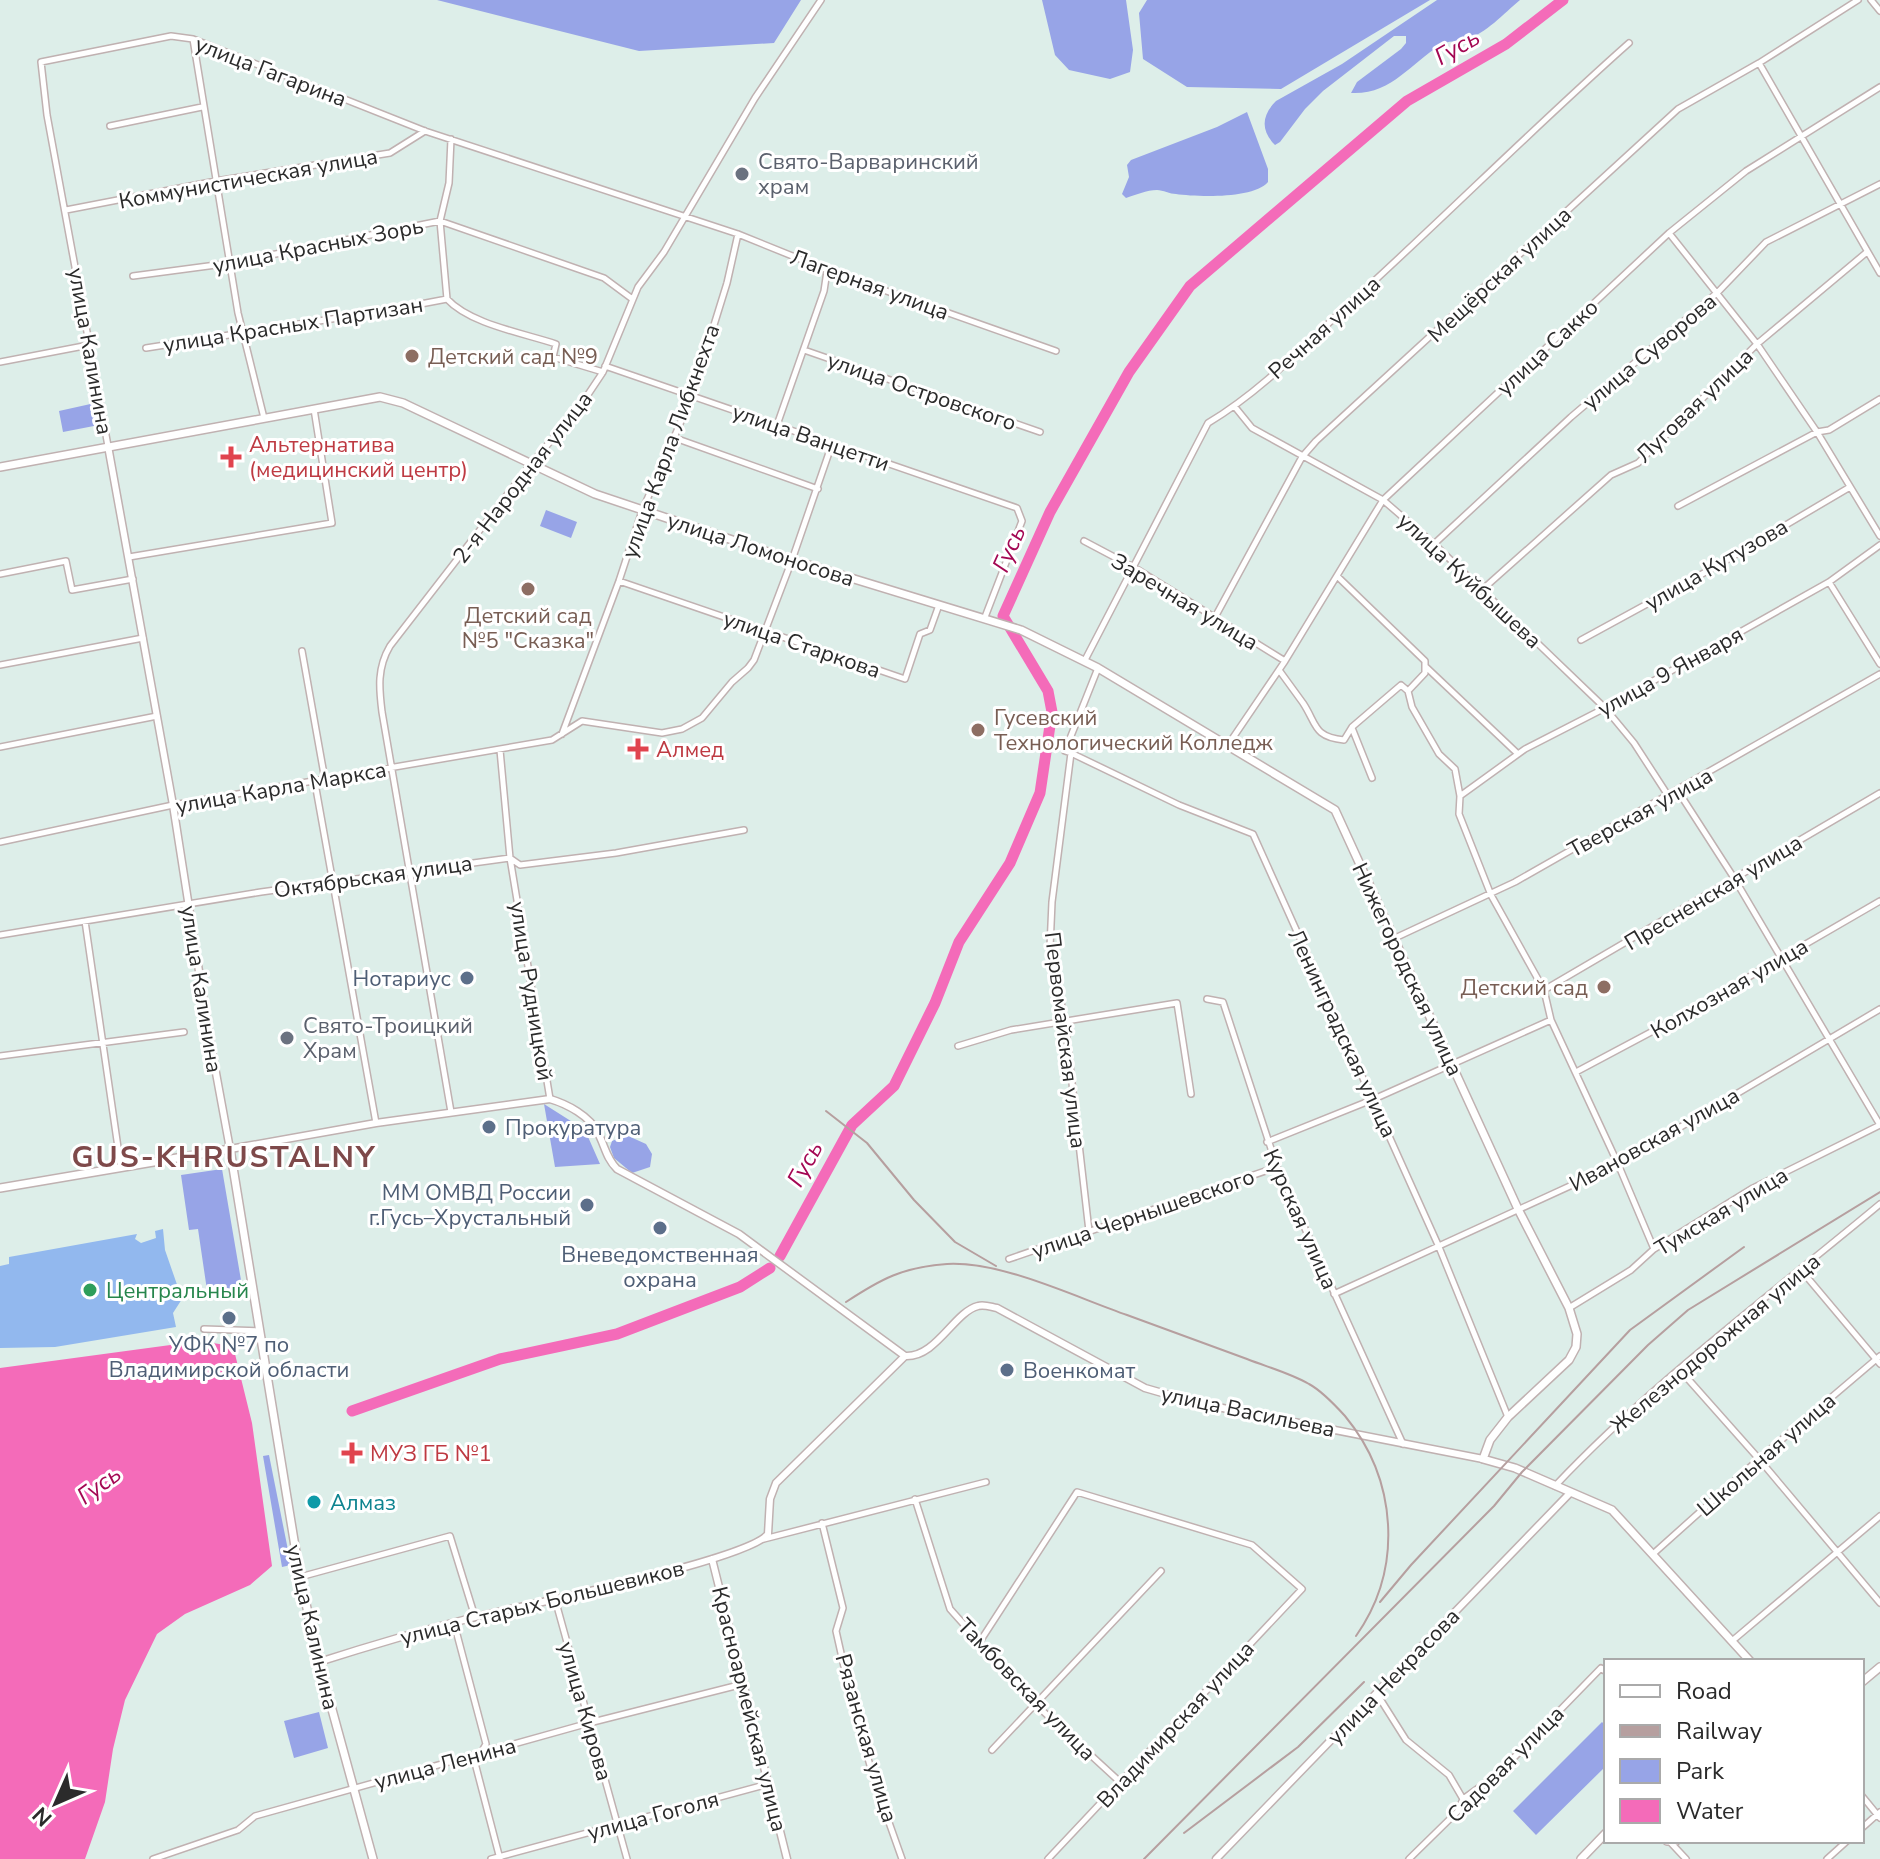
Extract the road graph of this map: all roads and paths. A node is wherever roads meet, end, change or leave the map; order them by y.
1 (821, 0) edge
2 (1858, 0) edge
3 (1871, 0) edge
4 (1880, 11) edge
5 (193, 39) junction
6 (1629, 43) dead end
7 (41, 62) joint
8 (1759, 63) junction
9 (1880, 87) edge
10 (202, 107) junction
11 (110, 126) dead end
12 (425, 131) junction
13 (1801, 134) junction
14 (451, 139) junction
15 (216, 181) junction
16 (1880, 184) edge
17 (1842, 203) junction
18 (66, 210) junction
19 (685, 216) junction
20 (440, 221) junction
21 (1669, 233) junction
22 (738, 234) junction
23 (1867, 252) junction
24 (231, 263) junction
25 (827, 270) junction
26 (1880, 273) edge
27 (133, 276) dead end
28 (1718, 292) junction
29 (631, 298) junction
30 (447, 299) junction
31 (244, 333) junction
32 (1757, 344) junction
33 (89, 345) junction
34 (146, 348) dead end
35 (804, 350) junction
36 (1056, 351) dead end
37 (0, 362) edge
38 (604, 369) junction
39 (692, 396) junction
40 (1880, 399) edge
41 (1235, 407) junction
42 (314, 409) junction
43 (264, 418) junction
44 (777, 425) junction
45 (1040, 432) dead end
46 (1817, 432) junction
47 (675, 438) junction
48 (832, 444) junction
49 (108, 446) junction
50 (1302, 457) junction
51 (531, 464) junction
52 (0, 467) edge
53 (1850, 487) junction
54 (818, 489) junction
55 (1383, 500) junction
56 (1678, 506) dead end
57 (642, 511) junction
58 (1880, 536) edge
59 (1084, 541) dead end
60 (1434, 544) junction
61 (1880, 545) edge
62 (129, 557) junction
63 (792, 560) junction
64 (1135, 568) junction
65 (0, 574) edge
66 (1336, 576) junction
67 (133, 579) junction
68 (619, 581) junction
69 (1829, 582) junction
70 (1483, 589) junction
71 (939, 605) junction
72 (985, 617) junction
73 (1214, 619) junction
74 (997, 621) joint
75 (765, 631) junction
76 (143, 638) junction
77 (1581, 640) dead end
78 (302, 651) dead end
79 (1085, 660) junction
80 (1285, 661) junction
81 (1880, 664) edge
82 (0, 665) edge
83 (1425, 666) junction
84 (1098, 668) junction
85 (1279, 670) junction
86 (1880, 674) edge
87 (1408, 691) junction
88 (1605, 708) junction
89 (157, 716) junction
90 (1352, 727) junction
91 (562, 735) junction
92 (1228, 746) junction
93 (0, 747) edge
94 (500, 750) junction
95 (1071, 753) junction
96 (1518, 754) junction
97 (392, 768) junction
98 (1372, 778) dead end
99 (325, 780) junction
100 (315, 783) junction
101 (1678, 791) junction
102 (1880, 793) edge
103 (1460, 796) junction
104 (1669, 797) junction
105 (173, 805) junction
106 (744, 830) dead end
107 (0, 842) edge
108 (510, 858) junction
109 (411, 870) junction
110 (1734, 878) junction
111 (333, 881) junction
112 (1491, 895) junction
113 (1880, 901) edge
114 (188, 903) junction
115 (85, 921) junction
116 (0, 935) edge
117 (1395, 938) junction
118 (1780, 960) junction
119 (1544, 990) junction
120 (1207, 999) dead end
121 (1880, 1009) edge
122 (1551, 1020) junction
123 (1065, 1022) junction
124 (184, 1032) dead end
125 (1830, 1039) junction
126 (101, 1044) junction
127 (958, 1046) dead end
128 (0, 1056) edge
129 (1452, 1065) junction
130 (1576, 1072) junction
131 (1191, 1094) dead end
132 (550, 1099) junction
133 (1374, 1099) junction
134 (451, 1112) junction
135 (376, 1123) junction
136 (1880, 1125) edge
137 (1267, 1142) junction
138 (230, 1149) junction
139 (1618, 1164) junction
140 (1277, 1167) junction
141 (121, 1168) junction
142 (0, 1188) edge
143 (1880, 1204) edge
144 (1518, 1209) junction
145 (1089, 1231) junction
146 (1439, 1247) junction
147 (1654, 1249) junction
148 (1009, 1259) dead end
149 (1801, 1270) junction
150 (1334, 1294) junction
151 (1569, 1308) junction
152 (204, 1329) dead end
153 (260, 1331) junction
154 (905, 1356) junction
155 (1879, 1360) edge
156 (1680, 1370) junction
157 (1508, 1417) junction
158 (1403, 1445) junction
159 (1483, 1459) junction
160 (1759, 1459) junction
161 (986, 1482) dead end
162 (1554, 1486) junction
163 (1570, 1493) junction
164 (915, 1499) junction
165 (1880, 1516) edge
166 (822, 1523) junction
167 (764, 1539) junction
168 (1839, 1552) junction
169 (1653, 1554) junction
170 (712, 1559) junction
171 (1161, 1571) dead end
172 (300, 1577) junction
173 (554, 1598) junction
174 (1880, 1603) edge
175 (475, 1617) junction
176 (454, 1623) junction
177 (1732, 1641) junction
178 (979, 1643) junction
179 (1748, 1659) edge
180 (319, 1662) junction
181 (1880, 1667) edge
182 (1603, 1670) edge
183 (1864, 1680) edge
184 (743, 1684) junction
185 (1377, 1694) junction
186 (1034, 1703) junction
187 (589, 1723) junction
188 (992, 1750) dead end
189 (479, 1754) junction
190 (1120, 1782) junction
191 (768, 1784) junction
192 (352, 1788) junction
193 (1864, 1798) edge
194 (1463, 1799) junction
195 (1879, 1815) edge
196 (618, 1824) junction
197 (1604, 1835) edge
198 (1672, 1843) edge
199 (1845, 1843) edge
200 (500, 1858) edge
201 (153, 1859) edge
202 (373, 1859) edge
203 (491, 1859) edge
204 (627, 1859) edge
205 (787, 1859) edge
206 (902, 1859) edge
207 (1048, 1859) edge
208 (1216, 1859) edge
209 (1409, 1859) edge
210 (1581, 1859) edge
211 (1686, 1859) edge
212 (1827, 1859) edge

1 - 19 street, 2-я Народная улица
2 - 8 street, Мещёрская улица
3 - 4 street
5 - 7 street, улица Гагарина
5 - 10 street
5 - 12 street, улица Гагарина
6 - 41 street, Речная улица
7 - 18 street, улица Калинина
8 - 13 street
8 - 50 street, Мещёрская улица
9 - 13 street, улица Сакко
10 - 11 street
10 - 15 street
12 - 14 street, улица Гагарина
12 - 15 street, Коммунистическая улица
13 - 17 street
13 - 21 street, улица Сакко
14 - 19 street
14 - 20 street
15 - 18 street, Коммунистическая улица
15 - 24 street
16 - 17 street, улица Суворова
17 - 23 street
17 - 28 street, улица Суворова
18 - 33 street, улица Калинина
19 - 22 street, Лагерная улица
19 - 29 street, 2-я Народная улица
20 - 24 street, улица Красных Зорь
20 - 29 street, улица Красных Зорь
20 - 30 street
21 - 28 street
21 - 55 street, улица Сакко
22 - 25 street, Лагерная улица
22 - 39 street, улица Карла Либкнехта
23 - 26 street
23 - 32 street, Луговая улица
24 - 27 street, улица Красных Зорь
24 - 31 street
25 - 35 street
25 - 36 street, Лагерная улица
28 - 32 street
28 - 60 street, улица Суворова
29 - 38 street, 2-я Народная улица
30 - 31 street, улица Красных Партизан
30 - 38 street, улица Красных Партизан
31 - 34 street, улица Красных Партизан
31 - 43 street
32 - 46 street
32 - 70 street, Луговая улица
33 - 37 street
33 - 49 street, улица Калинина
35 - 44 street
35 - 45 street, улица Островского
38 - 39 street, улица Ванцетти
38 - 51 street, 2-я Народная улица
39 - 44 street, улица Ванцетти
39 - 47 street, улица Карла Либкнехта
40 - 46 street
41 - 50 street, улица Куйбышева
41 - 64 street, Речная улица
42 - 43 main road, улица Ломоносова
42 - 51 main road, улица Ломоносова
42 - 62 street
43 - 49 main road, улица Ломоносова
44 - 48 street, улица Ванцетти
46 - 53 street
46 - 56 street
47 - 54 street
47 - 57 street, улица Карла Либкнехта
48 - 54 street, улица Карла Маркса
48 - 72 street, улица Ванцетти
49 - 52 main road, улица Ломоносова
49 - 62 street, улица Калинина
50 - 55 street, улица Куйбышева
50 - 73 street, Мещёрская улица
51 - 57 main road, улица Ломоносова
51 - 97 street, 2-я Народная улица
53 - 58 street
53 - 77 street, улица Кутузова
54 - 63 street, улица Карла Маркса
55 - 60 street, улица Куйбышева
55 - 66 street, улица Сакко
57 - 63 main road, улица Ломоносова
57 - 68 street, улица Карла Либкнехта
59 - 64 street, Заречная улица
60 - 70 street, улица Куйбышева
61 - 69 street, улица 9 Января
62 - 67 street, улица Калинина
63 - 71 main road, улица Ломоносова
63 - 75 street, улица Карла Маркса
64 - 73 street, Заречная улица
64 - 79 street, Речная улица
65 - 67 street
66 - 80 street, улица Сакко
66 - 83 street
67 - 76 street, улица Калинина
68 - 75 street, улица Старкова
68 - 91 street, улица Карла Либкнехта
69 - 81 street
69 - 88 street, улица 9 Января
70 - 88 street, улица Куйбышева
71 - 72 main road, улица Ломоносова
71 - 75 street, улица Старкова
72 - 74 main road, улица Ломоносова
73 - 80 street, Заречная улица
74 - 79 main road, Нижегородская улица
75 - 91 street, улица Карла Маркса
76 - 82 street
76 - 89 street, улица Калинина
78 - 99 street
79 - 84 main road, Нижегородская улица
80 - 85 street, улица Сакко
83 - 87 street
83 - 96 street
84 - 92 main road, Нижегородская улица
84 - 95 street, Первомайская улица
85 - 90 street
85 - 92 street, улица Сакко
86 - 101 street, Тверская улица
87 - 90 street
87 - 103 street
88 - 96 street, улица 9 Января
88 - 104 street, улица Куйбышева
89 - 93 street
89 - 105 street, улица Калинина
90 - 98 street
91 - 94 street, улица Карла Маркса
92 - 117 main road, Нижегородская улица
94 - 97 street, улица Карла Маркса
94 - 108 street, улица Рудницкой
95 - 123 street, Первомайская улица
95 - 133 street, Ленинградская улица
96 - 103 street, улица 9 Января
97 - 99 street, улица Карла Маркса
97 - 109 street
99 - 100 street, улица Карла Маркса
100 - 105 street, улица Карла Маркса
100 - 111 street
101 - 104 street, Тверская улица
101 - 110 street
102 - 110 street, Пресненская улица
103 - 112 street
104 - 112 street, Тверская улица
105 - 107 street, улица Карла Маркса
105 - 114 street, улица Калинина
106 - 108 street, Октябрьская улица
108 - 109 street, Октябрьская улица
108 - 132 street, улица Рудницкой
109 - 111 street, Октябрьская улица
109 - 134 street
110 - 118 street
110 - 119 street, Пресненская улица
111 - 114 street, Октябрьская улица
111 - 135 street
112 - 117 street, Тверская улица
112 - 119 street
113 - 118 street, Колхозная улица
114 - 115 street, Октябрьская улица
114 - 138 street, улица Калинина
115 - 116 street, Октябрьская улица
115 - 126 street
117 - 129 main road, Нижегородская улица
118 - 125 street
118 - 130 street, Колхозная улица
119 - 122 street
120 - 137 street, Курская улица
121 - 125 street, Ивановская улица
122 - 129 street
122 - 130 street
123 - 127 street
123 - 131 street
123 - 145 street, Первомайская улица
124 - 126 street
125 - 136 street
125 - 139 street, Ивановская улица
126 - 128 street
126 - 141 street
129 - 133 street
129 - 144 main road, Нижегородская улица
130 - 139 street
132 - 134 street
132 - 154 street, улица Рудницкой
133 - 137 street
133 - 146 street, Ленинградская улица
134 - 135 street
135 - 138 street
136 - 147 street, Тумская улица
137 - 140 street, Курская улица
138 - 141 main road
138 - 153 main road, улица Калинина
139 - 144 street, Ивановская улица
139 - 147 street
140 - 145 street, улица Чернышевского
140 - 150 street, Курская улица
141 - 142 main road
143 - 149 street, Железнодорожная улица
144 - 146 street, Ивановская улица
144 - 151 main road, Нижегородская улица
145 - 148 street, улица Чернышевского
146 - 150 street, Ивановская улица
146 - 157 street, Ленинградская улица
147 - 151 street, Тумская улица
149 - 155 street
149 - 156 street, Железнодорожная улица
150 - 158 street, Курская улица
151 - 157 main road, Нижегородская улица
152 - 153 street
153 - 172 main road, улица Калинина
154 - 158 street, улица Васильева
154 - 167 street
155 - 160 street, Школьная улица
156 - 160 street
156 - 162 street, Железнодорожная улица
157 - 159 main road, Нижегородская улица
158 - 159 street, улица Васильева
159 - 162 main road
160 - 168 street
160 - 169 street, Школьная улица
161 - 164 street, улица Старых Большевиков
162 - 163 main road
163 - 169 main road
163 - 185 street, улица Некрасова
164 - 166 street, улица Старых Большевиков
164 - 178 street, Тамбовская улица
165 - 168 street
166 - 167 street, улица Старых Большевиков
166 - 206 street, Рязанская улица
167 - 170 street, улица Старых Большевиков
168 - 174 street
168 - 177 street
169 - 177 main road
170 - 173 street, улица Старых Большевиков
170 - 184 street, Красноармейская улица
171 - 186 street
172 - 175 street
172 - 180 main road, улица Калинина
173 - 175 street, улица Старых Большевиков
173 - 187 street, улица Кирова
175 - 176 street, улица Старых Большевиков
176 - 180 street, улица Старых Большевиков
176 - 189 street
177 - 179 main road
178 - 186 street, Тамбовская улица
178 - 190 street, Владимирская улица
180 - 192 main road, улица Калинина
181 - 183 main road
182 - 194 street, Садовая улица
184 - 187 street, улица Ленина
184 - 191 street, Красноармейская улица
185 - 194 street
185 - 208 street, улица Некрасова
186 - 188 street
186 - 190 street, Тамбовская улица
187 - 189 street, улица Ленина
187 - 196 street, улица Кирова
189 - 192 street, улица Ленина
189 - 200 street
190 - 207 street, Владимирская улица
191 - 196 street, улица Гоголя
191 - 205 street, Красноармейская улица
192 - 201 street, улица Ленина
192 - 202 main road, улица Калинина
193 - 195 street
194 - 209 street, Садовая улица
196 - 200 street, улица Гоголя
196 - 204 street, улица Кирова
197 - 210 main road
198 - 211 street
199 - 212 street
200 - 203 street, улица Гоголя

